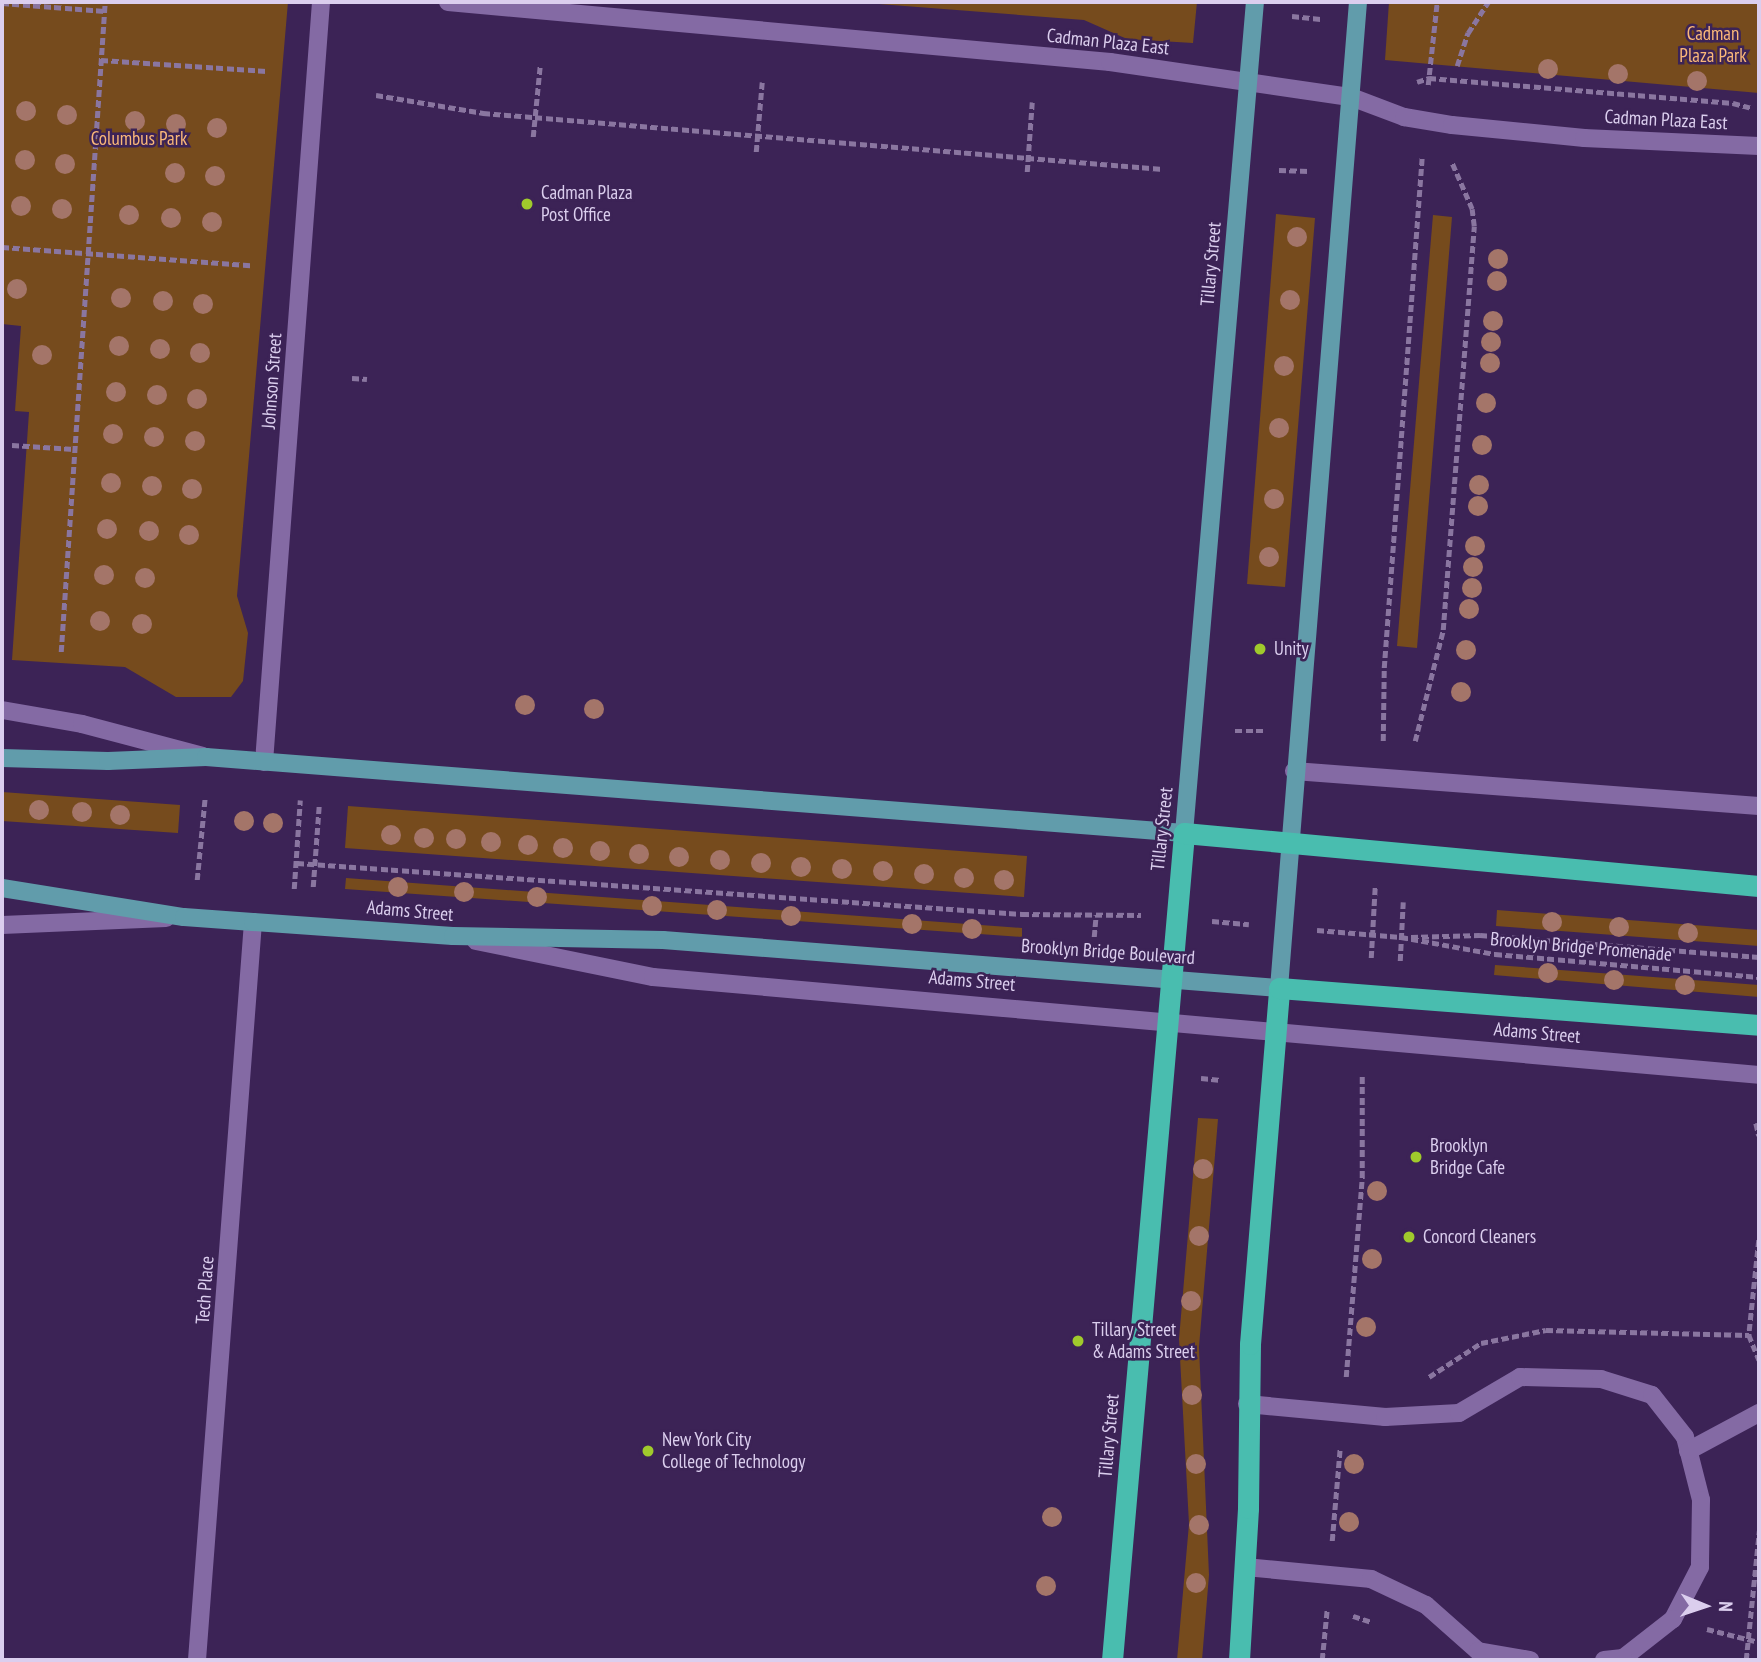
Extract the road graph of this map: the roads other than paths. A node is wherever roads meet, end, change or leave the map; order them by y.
1 (336, 2) edge
2 (448, 2) edge
3 (1255, 2) edge
4 (1359, 2) edge
5 (321, 8) edge
6 (1248, 81) junction
7 (1351, 97) junction
8 (1759, 145) edge
9 (2, 710) edge
10 (206, 757) junction
11 (2, 758) edge
12 (264, 762) junction
13 (1294, 771) junction
14 (1759, 806) edge
15 (1184, 833) junction
16 (1288, 844) junction
17 (1759, 886) edge
18 (2, 888) edge
19 (184, 917) junction
20 (253, 922) junction
21 (2, 925) edge
22 (453, 936) junction
23 (1171, 979) junction
24 (1279, 988) junction
25 (1167, 1022) junction
26 (1759, 1025) edge
27 (1275, 1032) junction
28 (1759, 1074) edge
29 (1247, 1404) junction
30 (1759, 1413) edge
31 (1688, 1451) junction
32 (1245, 1567) junction
33 (197, 1660) edge
34 (1112, 1660) edge
35 (1239, 1660) edge
36 (1530, 1660) edge
37 (1604, 1660) edge

1 - 5 street
2 - 6 street, Cadman Plaza East
3 - 6 main road, Tillary Street
4 - 7 main road
5 - 12 street, Johnson Street
6 - 7 street, Cadman Plaza East
6 - 15 main road, Tillary Street
7 - 8 street, Cadman Plaza East
7 - 13 main road
9 - 10 street
10 - 11 main road
10 - 12 main road
12 - 15 main road
13 - 14 street
13 - 16 main road
15 - 16 highway
15 - 23 highway, Tillary Street
16 - 17 highway
16 - 24 main road
18 - 19 main road, Adams Street
19 - 20 main road, Adams Street
19 - 21 street, Adams Street
20 - 22 main road, Adams Street
20 - 33 street, Tech Place
22 - 23 main road, Brooklyn Bridge Boulevard
22 - 25 street, Adams Street
23 - 24 main road, Brooklyn Bridge Boulevard
23 - 25 highway, Tillary Street
24 - 26 highway, Brooklyn Bridge Boulevard
24 - 27 highway
25 - 27 street, Adams Street
25 - 34 highway, Tillary Street
27 - 28 street, Adams Street
27 - 29 highway
29 - 31 street
29 - 32 highway
30 - 31 street
31 - 37 street
32 - 35 highway
32 - 36 street

